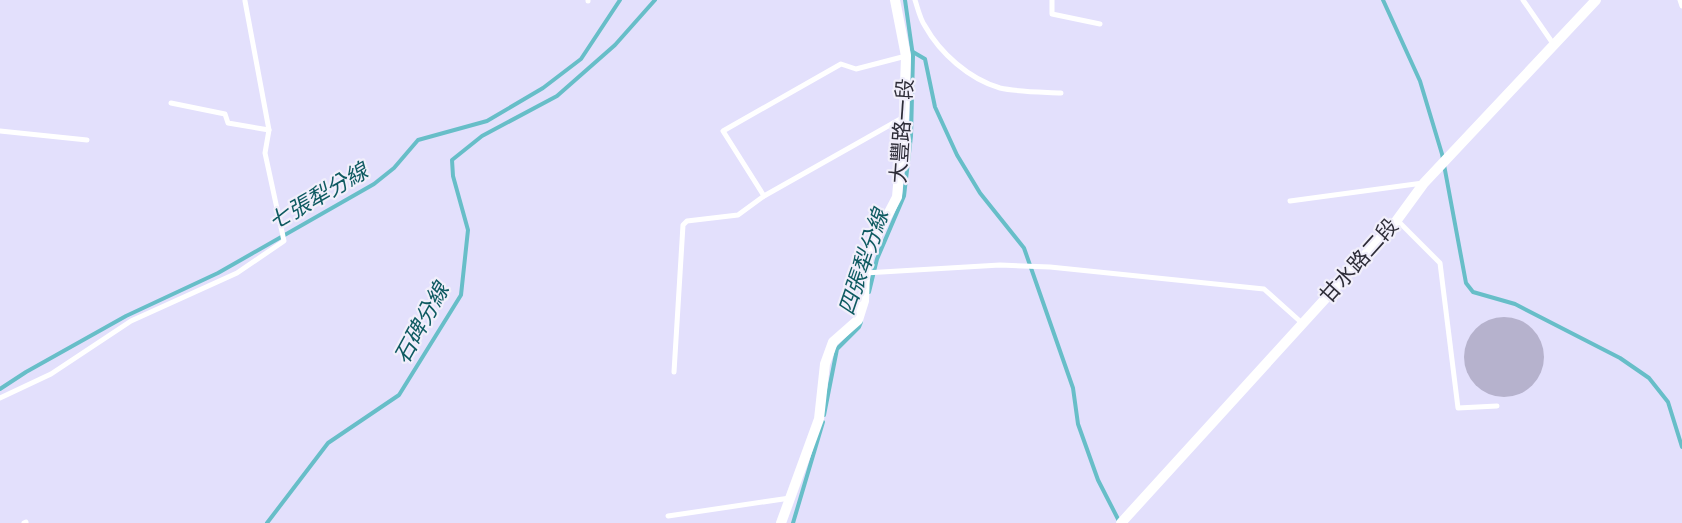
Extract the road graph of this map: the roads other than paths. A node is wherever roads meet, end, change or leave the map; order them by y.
1 (895, 0) edge
2 (915, 0) edge
3 (1052, 0) edge
4 (1523, 0) edge
5 (1596, 0) edge
6 (1680, 0) edge
7 (245, 1) edge
8 (1682, 6) edge
9 (1100, 24) dead end
10 (1554, 45) junction
11 (906, 56) junction
12 (1061, 93) dead end
13 (171, 103) dead end
14 (904, 117) junction
15 (269, 130) junction
16 (0, 131) edge
17 (87, 140) dead end
18 (1424, 183) junction
19 (765, 196) junction
20 (1290, 201) dead end
21 (1397, 220) junction
22 (865, 273) junction
23 (1302, 323) junction
24 (674, 372) dead end
25 (0, 398) edge
26 (1497, 406) dead end
27 (791, 498) junction
28 (668, 516) dead end
29 (781, 523) edge
30 (1121, 523) edge

1 - 11 street, 大豐路一段
2 - 12 lane
3 - 9 lane
4 - 10 lane
5 - 10 street, 甘水路二段
6 - 8 lane
7 - 15 lane
10 - 18 street, 甘水路二段
11 - 14 street, 大豐路一段
11 - 19 lane
13 - 15 lane
14 - 19 lane
14 - 22 street, 大豐路一段
15 - 25 lane
16 - 17 lane
18 - 20 lane
18 - 21 street, 甘水路二段
19 - 24 lane
21 - 23 street, 甘水路二段
21 - 26 lane
22 - 23 lane
22 - 27 street, 大豐路一段
23 - 30 street, 甘水路二段
27 - 28 lane
27 - 29 street, 大豐路一段

